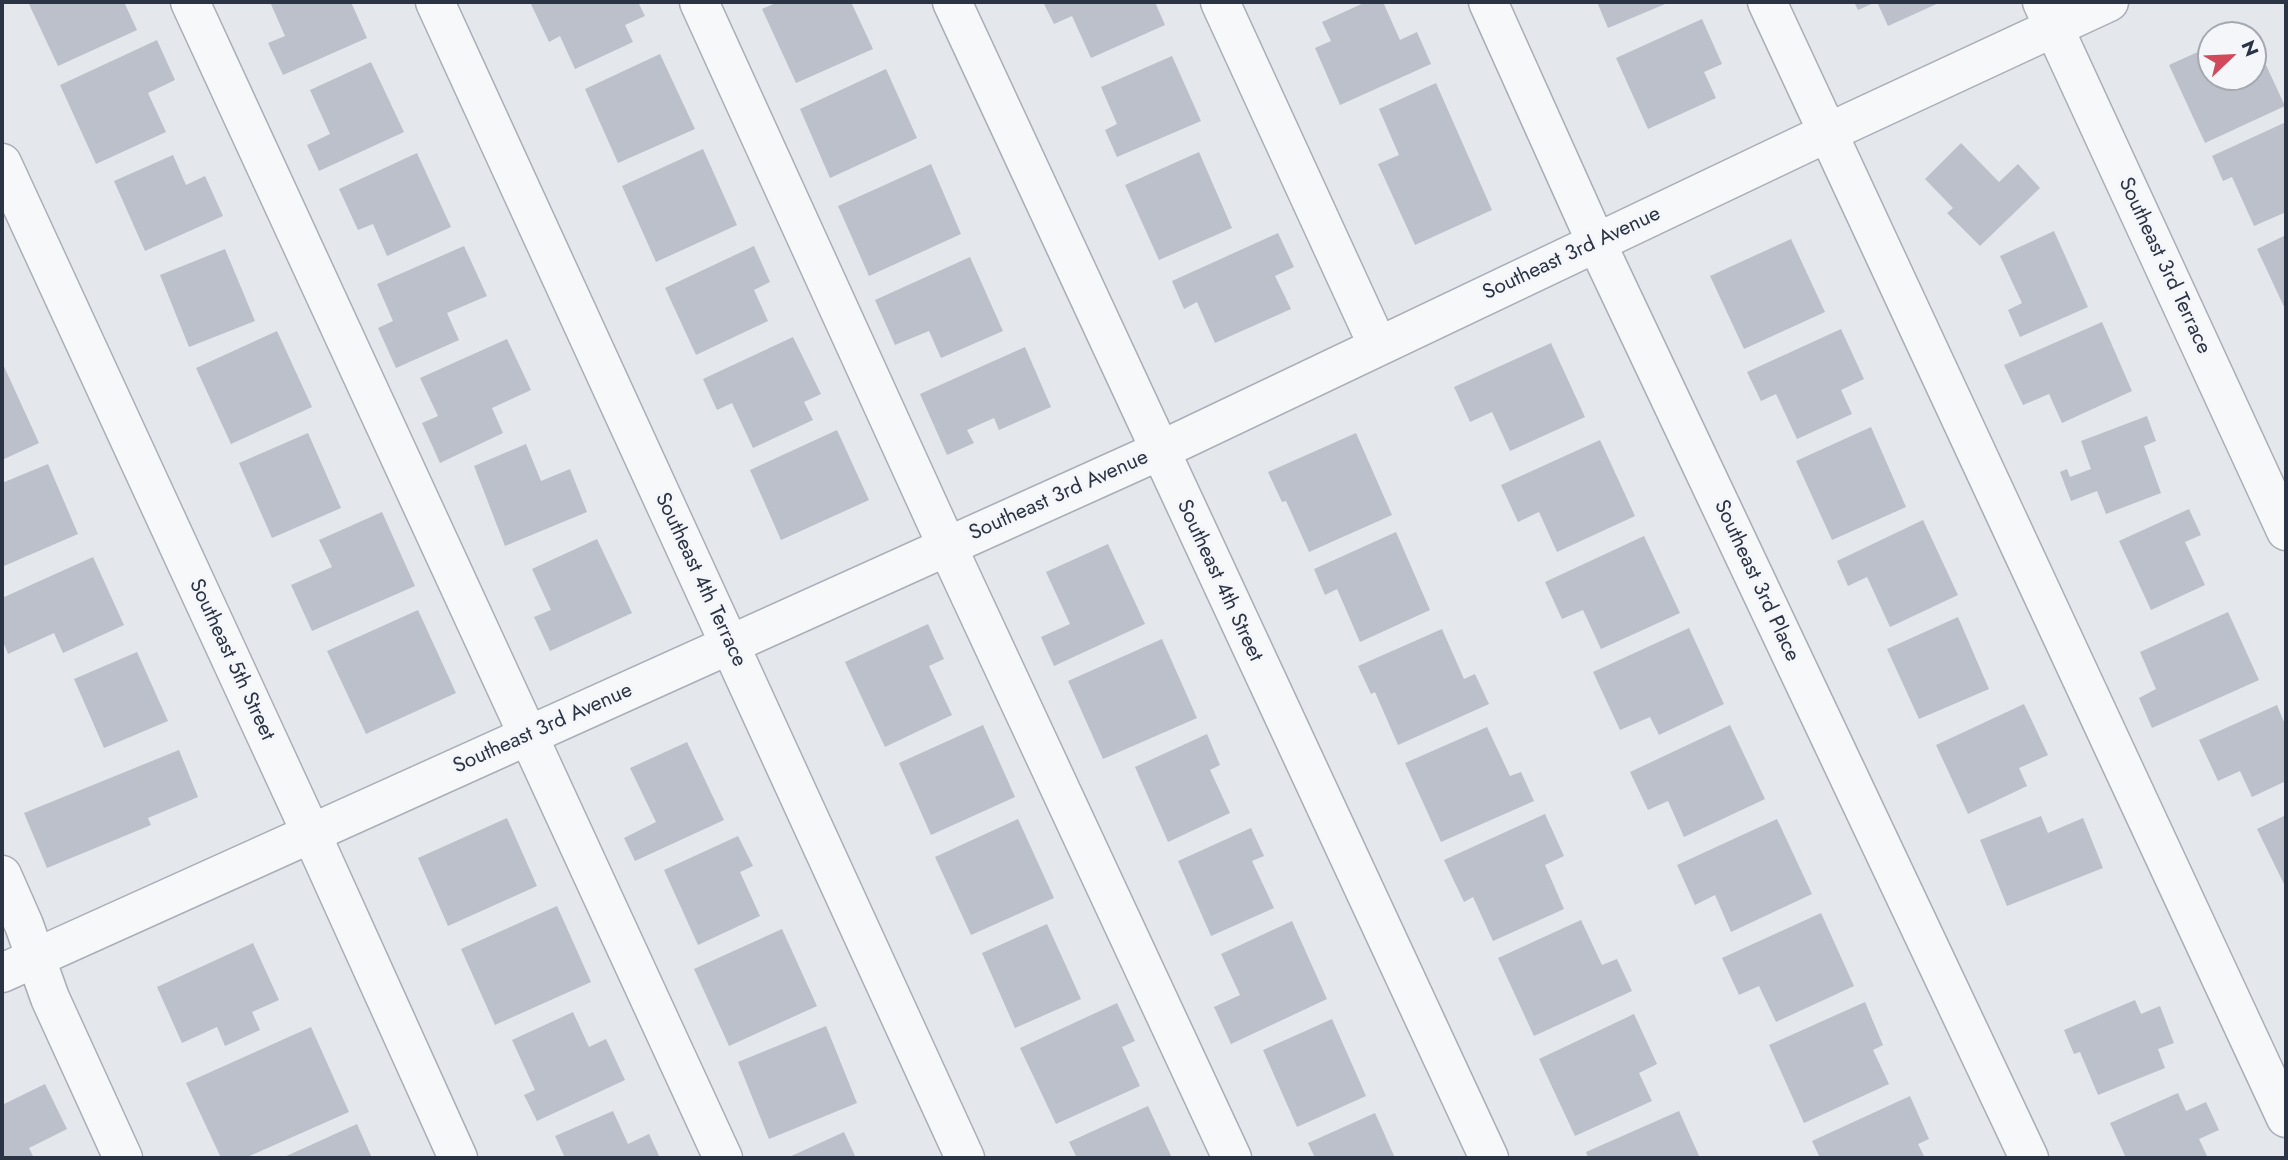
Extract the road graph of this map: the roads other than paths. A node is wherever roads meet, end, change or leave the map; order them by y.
1 (190, 2) edge
2 (435, 2) edge
3 (699, 2) edge
4 (952, 2) edge
5 (1220, 2) edge
6 (1488, 2) edge
7 (1767, 2) edge
8 (2109, 2) edge
9 (2048, 14) edge
10 (1827, 133) junction
11 (2, 163) edge
12 (1596, 242) junction
13 (1378, 346) junction
14 (1159, 451) junction
15 (2286, 531) edge
16 (947, 546) junction
17 (730, 645) junction
18 (528, 735) junction
19 (312, 833) junction
20 (2, 875) edge
21 (36, 957) junction
22 (2, 973) edge
23 (2286, 1118) edge
24 (123, 1158) edge
25 (458, 1158) edge
26 (723, 1158) edge
27 (965, 1158) edge
28 (1232, 1158) edge
29 (1489, 1158) edge
30 (2029, 1158) edge

1 - 18 street
2 - 17 street, Southeast 4th Terrace
3 - 16 street
4 - 14 street, Southeast 4th Street
5 - 13 street
6 - 12 street, Southeast 3rd Place
7 - 10 street
8 - 9 street, Southeast 3rd Avenue
9 - 10 street, Southeast 3rd Avenue
9 - 15 street, Southeast 3rd Terrace
10 - 12 street, Southeast 3rd Avenue
10 - 23 street
11 - 19 street, Southeast 5th Street
12 - 13 street, Southeast 3rd Avenue
12 - 30 street, Southeast 3rd Place
13 - 14 street, Southeast 3rd Avenue
14 - 16 street, Southeast 3rd Avenue
14 - 29 street, Southeast 4th Street
16 - 17 street, Southeast 3rd Avenue
16 - 28 street
17 - 18 street, Southeast 3rd Avenue
17 - 27 street, Southeast 4th Terrace
18 - 19 street, Southeast 3rd Avenue
18 - 26 street
19 - 21 street, Southeast 3rd Avenue
19 - 25 street, Southeast 5th Street
20 - 21 street
21 - 22 street, Southeast 3rd Avenue
21 - 24 street

